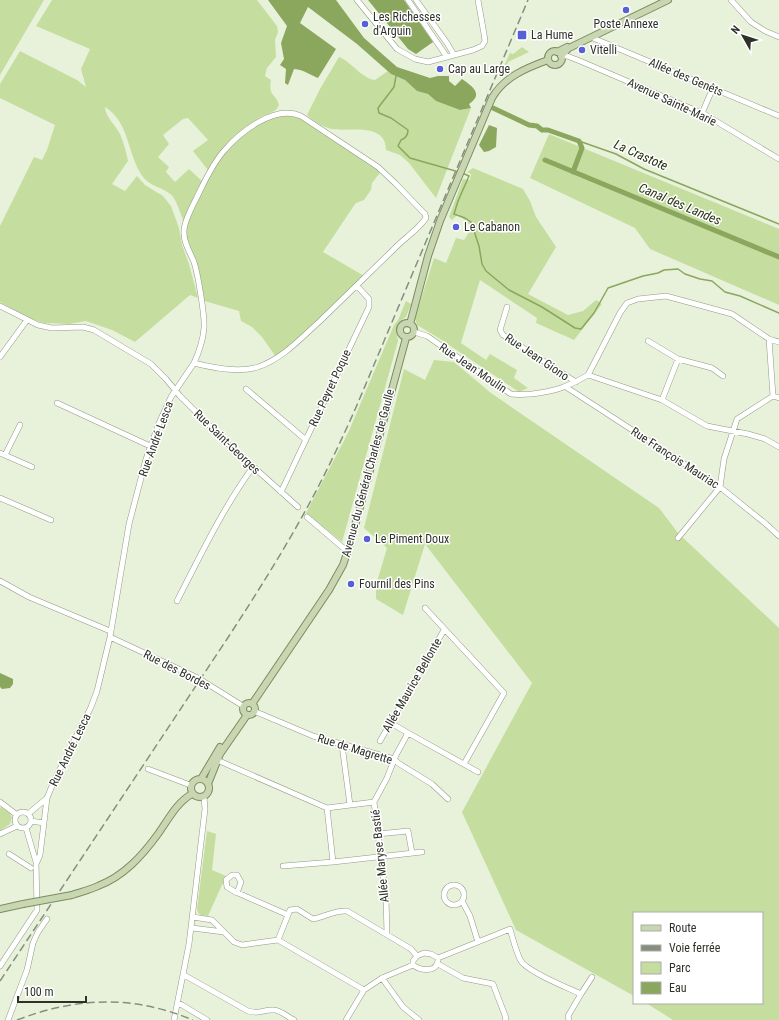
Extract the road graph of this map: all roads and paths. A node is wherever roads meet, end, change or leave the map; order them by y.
1 (357, 0) edge
2 (408, 0) edge
3 (416, 0) edge
4 (478, 0) edge
5 (661, 0) edge
6 (668, 0) edge
7 (731, 0) edge
8 (779, 37) edge
9 (593, 38) junction
10 (454, 55) junction
11 (560, 55) junction
12 (446, 57) junction
13 (548, 60) junction
14 (713, 88) junction
15 (702, 113) junction
16 (779, 116) edge
17 (779, 159) edge
18 (358, 286) junction
19 (0, 306) edge
20 (507, 307) dead end
21 (27, 320) junction
22 (410, 324) junction
23 (414, 332) junction
24 (406, 338) junction
25 (769, 339) junction
26 (648, 341) dead end
27 (779, 342) edge
28 (0, 357) edge
29 (678, 359) junction
30 (194, 363) junction
31 (588, 375) junction
32 (723, 376) dead end
33 (576, 382) junction
34 (566, 387) junction
35 (246, 389) dead end
36 (175, 390) junction
37 (773, 396) junction
38 (779, 398) edge
39 (662, 400) junction
40 (57, 403) dead end
41 (20, 425) dead end
42 (733, 432) junction
43 (306, 440) junction
44 (150, 446) junction
45 (779, 447) edge
46 (3, 454) edge
47 (32, 467) dead end
48 (253, 467) junction
49 (720, 487) junction
50 (281, 492) junction
51 (0, 498) edge
52 (298, 507) dead end
53 (308, 517) dead end
54 (51, 520) dead end
55 (779, 536) edge
56 (678, 538) dead end
57 (348, 552) junction
58 (0, 581) edge
59 (177, 601) dead end
60 (425, 608) dead end
61 (444, 630) junction
62 (110, 631) junction
63 (110, 637) junction
64 (252, 704) junction
65 (245, 711) junction
66 (254, 711) junction
67 (391, 723) junction
68 (408, 733) junction
69 (380, 741) dead end
70 (342, 745) junction
71 (394, 759) junction
72 (218, 760) junction
73 (464, 764) junction
74 (148, 769) dead end
75 (478, 772) dead end
76 (201, 779) junction
77 (208, 784) junction
78 (190, 785) junction
79 (192, 794) junction
80 (204, 797) junction
81 (47, 798) junction
82 (448, 799) dead end
83 (0, 802) edge
84 (374, 802) junction
85 (350, 805) junction
86 (327, 808) junction
87 (28, 814) junction
88 (17, 815) junction
89 (31, 821) junction
90 (44, 823) junction
91 (17, 826) junction
92 (26, 828) junction
93 (0, 834) edge
94 (378, 834) junction
95 (422, 852) dead end
96 (412, 853) junction
97 (9, 854) dead end
98 (381, 856) junction
99 (36, 862) junction
100 (333, 862) junction
101 (283, 866) dead end
102 (31, 868) dead end
103 (237, 893) dead end
104 (462, 901) junction
105 (0, 909) edge
106 (288, 915) junction
107 (193, 917) junction
108 (47, 919) dead end
109 (192, 928) junction
110 (224, 932) junction
111 (387, 934) junction
112 (278, 940) junction
113 (478, 942) junction
114 (417, 956) junction
115 (438, 961) junction
116 (413, 965) junction
117 (0, 966) edge
118 (184, 975) junction
119 (592, 977) dead end
120 (382, 978) junction
121 (364, 990) junction
122 (581, 994) junction
123 (178, 1003) junction
124 (8, 1020) edge
125 (174, 1020) edge
126 (208, 1020) edge
127 (294, 1020) edge
128 (346, 1020) edge
129 (419, 1020) edge
130 (505, 1020) edge
131 (569, 1020) edge

1 - 12 street
2 - 12 street
3 - 10 street
4 - 10 street
5 - 11 main road
6 - 9 main road
7 - 8 street
9 - 11 main road
9 - 14 street, Allée des Genêts
10 - 12 street
11 - 13 main road
11 - 13 main road
11 - 15 street, Avenue Sainte-Marie
13 - 22 main road
14 - 15 street
14 - 16 street, Allée des Genêts
15 - 17 street, Avenue Sainte-Marie
18 - 30 street
18 - 30 street, Rue André Lesca
18 - 43 street, Rue Peyret Poque
19 - 21 street, Rue Saint-Georges
20 - 33 street, Rue Jean Giono
21 - 28 street
21 - 36 street, Rue Saint-Georges
22 - 23 main road
22 - 24 main road
23 - 24 main road
23 - 34 street, Rue Jean Moulin
24 - 57 main road, Avenue du Général Charles de Gaulle
25 - 27 street
25 - 31 street
25 - 37 street
26 - 29 street
29 - 32 street
29 - 39 street
30 - 36 street, Rue André Lesca
31 - 33 street, Rue Jean Moulin
31 - 39 street
33 - 34 street, Rue Jean Moulin
34 - 49 street, Rue François Mauriac
35 - 43 street
36 - 44 street, Rue André Lesca
36 - 48 street, Rue Saint-Georges
37 - 38 street
37 - 42 street
39 - 42 street
40 - 44 street
41 - 46 street
42 - 45 street
42 - 49 street
43 - 50 street, Rue Peyret Poque
44 - 62 street, Rue André Lesca
46 - 47 street
48 - 50 street, Rue Saint-Georges
48 - 59 street
49 - 55 street, Rue François Mauriac
49 - 56 street
50 - 52 street, Rue Saint-Georges
51 - 54 street
53 - 57 street
57 - 64 main road, Avenue du Général Charles de Gaulle
58 - 62 street
60 - 61 street
61 - 67 street, Allée Maurice Bellonte
61 - 73 street
62 - 63 street, Rue André Lesca
63 - 65 street, Rue des Bordes
63 - 81 street, Rue André Lesca
64 - 65 main road
64 - 66 main road
65 - 66 main road
65 - 72 main road
65 - 76 main road
66 - 70 street, Rue de Magrette
67 - 68 street
67 - 69 street, Allée Maurice Bellonte
68 - 71 street, Allée Maryse Bastié
68 - 73 street
70 - 71 street, Rue de Magrette
70 - 85 street
71 - 82 street, Rue de Magrette
71 - 84 street, Allée Maryse Bastié
72 - 77 main road
72 - 86 street
73 - 75 street
74 - 78 street
76 - 77 main road
76 - 78 main road
77 - 80 main road
78 - 79 main road
79 - 80 main road
79 - 105 main road, bridge
80 - 107 street
81 - 87 street, Rue André Lesca
81 - 90 street, Rue André Lesca
83 - 88 street
84 - 85 street
84 - 94 street, Allée Maryse Bastié
85 - 86 street
86 - 100 street
87 - 88 street
87 - 89 street
88 - 91 street
89 - 90 street
89 - 92 street
90 - 99 street, Rue André Lesca
91 - 92 street
91 - 93 street
92 - 99 street, Rue André Lesca
94 - 96 street
94 - 98 street, Allée Maryse Bastié
95 - 96 street
96 - 98 street
97 - 102 street
98 - 100 street
98 - 111 street, Allée Maryse Bastié
99 - 117 street, Rue André Lesca
100 - 101 street
103 - 106 street
104 - 104 street
104 - 113 street
106 - 111 street
106 - 112 street
107 - 109 street
107 - 110 street
108 - 124 street
109 - 110 street
109 - 118 street
110 - 112 street
111 - 114 street
112 - 121 street
113 - 115 street
113 - 122 street
114 - 115 street
114 - 116 street
115 - 116 street
115 - 130 street
116 - 120 street
118 - 123 street
118 - 127 street
119 - 122 street
120 - 121 street
120 - 129 street
121 - 128 street
122 - 131 street
123 - 125 street
123 - 126 street

